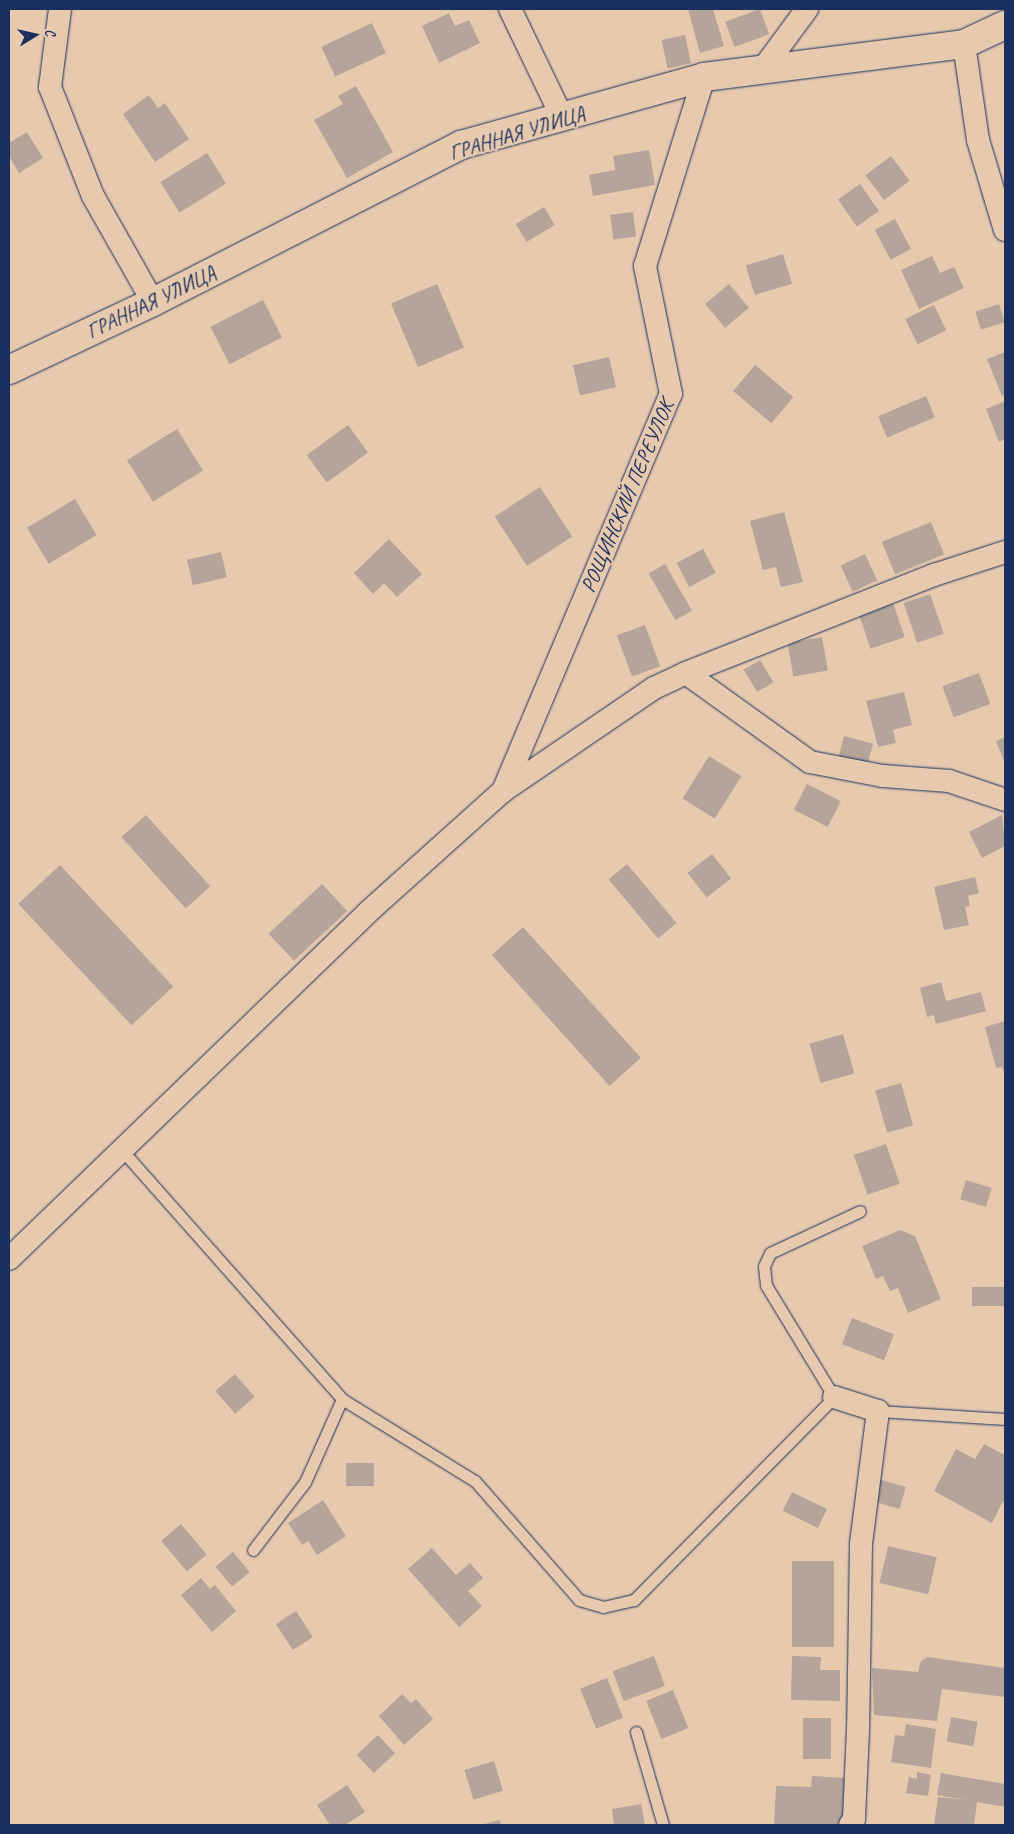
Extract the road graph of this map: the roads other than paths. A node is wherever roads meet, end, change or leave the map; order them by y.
1 (60, 9) edge
2 (510, 9) edge
3 (807, 9) edge
4 (1005, 26) edge
5 (964, 44) junction
6 (762, 70) junction
7 (704, 77) junction
8 (563, 119) junction
9 (1005, 230) edge
10 (153, 302) junction
11 (9, 370) edge
12 (1005, 552) edge
13 (686, 672) junction
14 (503, 791) junction
15 (1005, 800) edge
16 (121, 1149) junction
17 (860, 1211) dead end
18 (9, 1259) edge
19 (834, 1397) junction
20 (342, 1399) junction
21 (878, 1411) junction
22 (1005, 1419) edge
23 (253, 1550) dead end
24 (636, 1732) dead end
25 (663, 1825) edge
26 (850, 1825) edge

1 - 10 street
2 - 8 street
3 - 6 street
4 - 5 street, ГРАННАЯ УЛИЦА
5 - 6 street, ГРАННАЯ УЛИЦА
5 - 9 street
6 - 7 street, ГРАННАЯ УЛИЦА
7 - 8 street, ГРАННАЯ УЛИЦА
7 - 14 street, РОЩИНСКИЙ ПЕРЕУЛОК
8 - 10 street, ГРАННАЯ УЛИЦА
10 - 11 street, ГРАННАЯ УЛИЦА
12 - 13 street
13 - 14 street
13 - 15 street
14 - 16 street
16 - 18 street
16 - 20 lane
17 - 19 lane
19 - 20 lane
19 - 21 street
20 - 23 lane
21 - 22 lane
21 - 26 street
24 - 25 lane

